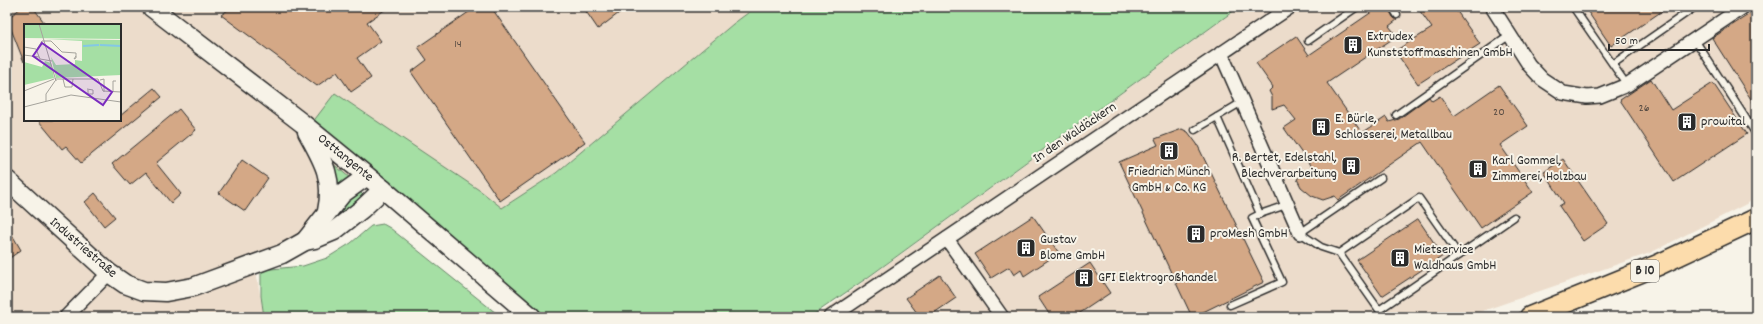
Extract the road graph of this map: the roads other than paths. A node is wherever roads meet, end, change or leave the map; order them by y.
1 (151, 7) edge
2 (1290, 7) edge
3 (1357, 7) edge
4 (1402, 7) edge
5 (1492, 7) edge
6 (1573, 7) edge
7 (1695, 7) edge
8 (1743, 7) edge
9 (1395, 11) edge
10 (1510, 35) junction
11 (1695, 40) junction
12 (1308, 42) dead end
13 (1221, 53) junction
14 (1613, 64) junction
15 (1627, 85) junction
16 (1242, 102) junction
17 (1396, 115) dead end
18 (1217, 117) junction
19 (302, 123) junction
20 (1195, 130) dead end
21 (1756, 134) edge
22 (367, 176) junction
23 (1381, 178) dead end
24 (7, 180) edge
25 (383, 189) junction
26 (1289, 204) junction
27 (327, 211) junction
28 (1260, 214) junction
29 (1514, 217) dead end
30 (1756, 218) edge
31 (1300, 233) junction
32 (947, 239) junction
33 (304, 241) junction
34 (1339, 253) junction
35 (1459, 255) junction
36 (109, 273) junction
37 (1230, 305) dead end
38 (66, 317) edge
39 (532, 317) edge
40 (830, 317) edge
41 (1002, 317) edge
42 (1530, 317) edge

1 - 19 main road, Osttangente
2 - 13 street, In den Waldäckern
3 - 12 lane
4 - 9 lane
5 - 10 street
6 - 14 lane
7 - 14 lane
8 - 11 street
10 - 15 street
10 - 17 lane
11 - 15 street
11 - 21 lane
13 - 16 street
13 - 32 street, In den Waldäckern
14 - 15 lane
16 - 18 lane
16 - 26 street
18 - 20 lane
18 - 28 lane
19 - 22 main road, Osttangente
19 - 27 main road
22 - 25 main road, Osttangente
22 - 27 main road, Industriestraße
23 - 31 lane
24 - 36 main road, Industriestraße
25 - 33 main road, Industriestraße
25 - 39 main road, Osttangente
26 - 28 lane
26 - 31 street
27 - 33 main road, Industriestraße
28 - 37 lane
29 - 35 lane
30 - 42 main road, B 10
31 - 34 lane
32 - 40 street, In den Waldäckern
32 - 41 street
33 - 36 main road, Industriestraße
34 - 35 lane
34 - 35 lane
36 - 38 street

